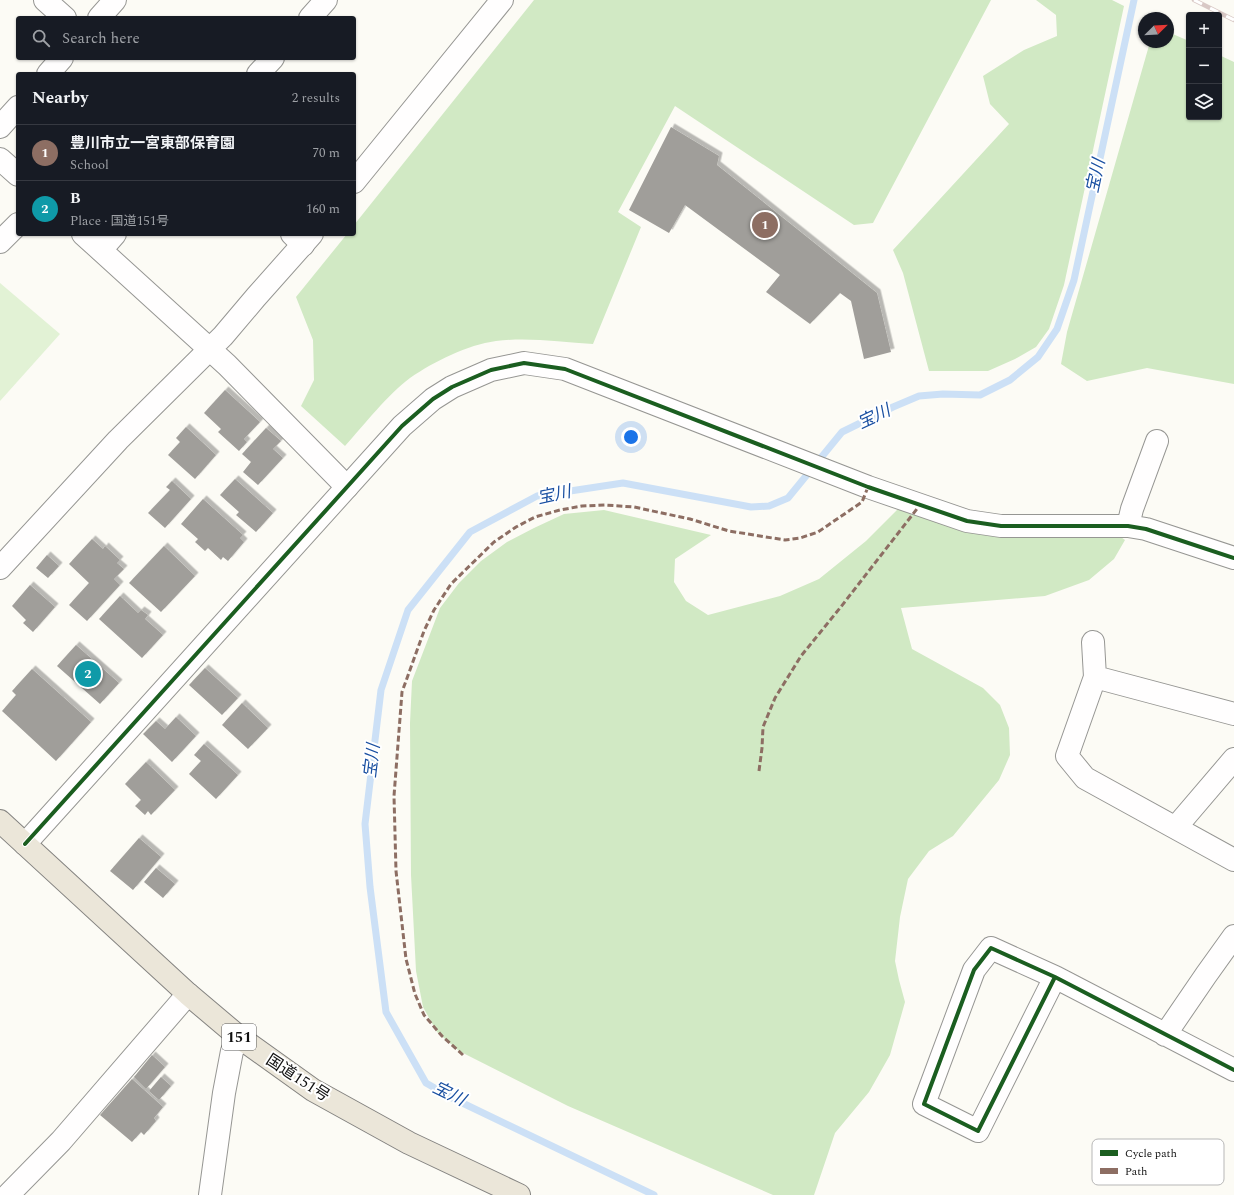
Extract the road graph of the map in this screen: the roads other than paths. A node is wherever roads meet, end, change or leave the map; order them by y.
1 (45, 0) edge
2 (115, 0) edge
3 (326, 0) edge
4 (502, 0) edge
5 (62, 16) edge
6 (101, 16) edge
7 (312, 16) edge
8 (60, 60) edge
9 (271, 60) edge
10 (50, 72) edge
11 (260, 72) edge
12 (16, 109) edge
13 (0, 127) edge
14 (0, 159) edge
15 (16, 173) edge
16 (356, 180) edge
17 (16, 226) edge
18 (85, 236) edge
19 (113, 236) edge
20 (302, 238) edge
21 (0, 242) edge
22 (101, 250) junction
23 (210, 350) junction
24 (1157, 441) dead end
25 (347, 487) junction
26 (1128, 526) junction
27 (1234, 558) edge
28 (0, 568) edge
29 (1093, 642) dead end
30 (1095, 677) junction
31 (1234, 714) edge
32 (1234, 759) edge
33 (0, 821) edge
34 (1176, 827) junction
35 (25, 844) junction
36 (1234, 860) edge
37 (1234, 936) edge
38 (1055, 978) junction
39 (188, 994) junction
40 (1165, 1035) junction
41 (239, 1037) junction
42 (1234, 1070) edge
43 (8, 1195) edge
44 (210, 1195) edge
45 (519, 1195) edge

1 - 5 street
2 - 6 street
3 - 7 street
4 - 16 street
8 - 10 street
9 - 11 street
12 - 13 street
14 - 15 street
17 - 21 street
18 - 22 street
19 - 22 street
20 - 23 street
22 - 23 street
23 - 25 street
23 - 28 street
24 - 26 street
25 - 26 street
25 - 35 street
26 - 27 street
29 - 30 street
30 - 31 street
30 - 34 street
32 - 34 street
33 - 35 highway, 国道151号 / 151
34 - 36 street
35 - 39 highway, 国道151号 / 151
37 - 40 street
38 - 38 street
38 - 40 street
39 - 41 highway, 国道151号 / 151
39 - 43 street
40 - 42 street
41 - 44 street
41 - 45 highway, 国道151号 / 151

